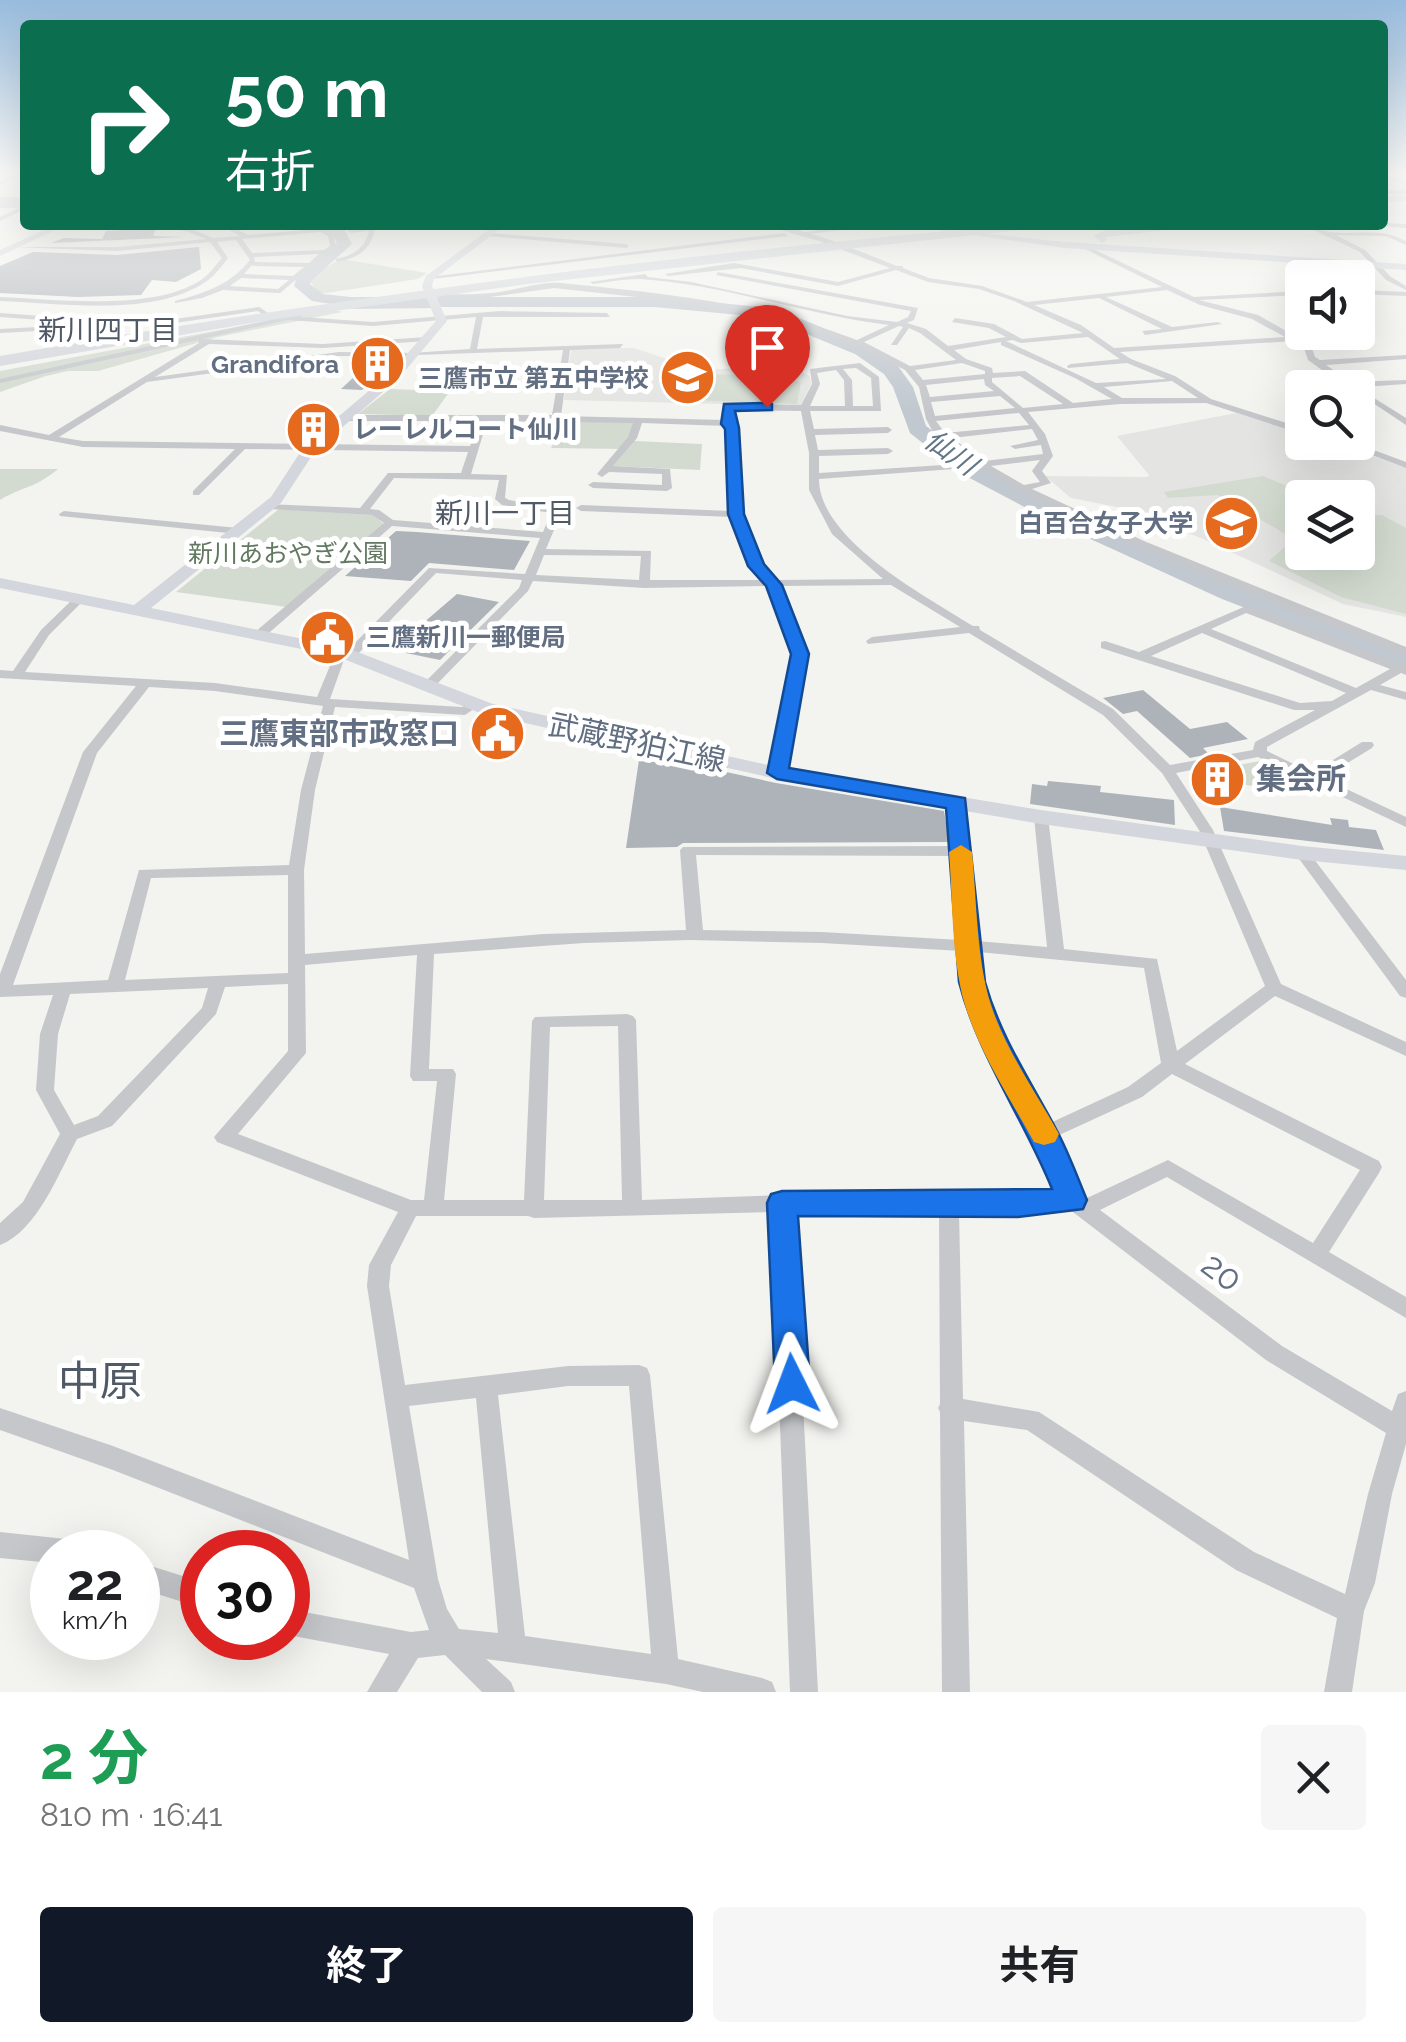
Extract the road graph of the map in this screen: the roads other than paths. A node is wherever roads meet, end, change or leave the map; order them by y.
1 (222, 253) edge
2 (248, 253) edge
3 (292, 253) edge
4 (327, 253) edge
5 (358, 253) edge
6 (465, 253) edge
7 (625, 253) edge
8 (702, 253) edge
9 (735, 253) edge
10 (753, 253) edge
11 (855, 253) edge
12 (1097, 253) edge
13 (1190, 253) edge
14 (1358, 253) edge
15 (251, 260) junction
16 (337, 260) dead end
17 (560, 261) junction
18 (1378, 265) junction
19 (309, 266) junction
20 (744, 266) junction
21 (1406, 267) edge
22 (798, 268) dead end
23 (901, 268) junction
24 (700, 271) junction
25 (215, 275) junction
26 (240, 276) junction
27 (432, 276) junction
28 (635, 277) junction
29 (292, 278) junction
30 (857, 279) junction
31 (674, 281) junction
32 (818, 281) junction
33 (593, 282) junction
34 (554, 286) junction
35 (224, 288) junction
36 (579, 288) junction
37 (1080, 288) dead end
38 (1168, 289) junction
39 (803, 290) junction
40 (1406, 291) edge
41 (1375, 292) edge
42 (660, 294) junction
43 (490, 295) junction
44 (1285, 295) edge
45 (1098, 297) junction
46 (0, 298) edge
47 (156, 298) junction
48 (1188, 298) junction
49 (26, 299) junction
50 (433, 301) junction
51 (100, 302) junction
52 (779, 302) junction
53 (166, 304) junction
54 (1027, 304) junction
55 (797, 306) junction
56 (85, 311) dead end
57 (0, 314) edge
58 (480, 314) junction
59 (607, 315) dead end
60 (777, 315) junction
61 (292, 318) junction
62 (441, 318) junction
63 (244, 319) junction
64 (71, 320) junction
65 (274, 320) junction
66 (864, 320) junction
67 (955, 320) dead end
68 (109, 324) junction
69 (904, 324) junction
70 (1218, 324) dead end
71 (62, 326) junction
72 (1171, 330) junction
73 (0, 331) edge
74 (205, 332) junction
75 (834, 332) junction
76 (1145, 333) dead end
77 (1285, 334) edge
78 (1092, 335) junction
79 (186, 337) junction
80 (1012, 338) junction
81 (427, 339) junction
82 (1285, 339) edge
83 (998, 340) junction
84 (858, 342) junction
85 (894, 343) dead end
86 (620, 346) dead end
87 (567, 347) junction
88 (1112, 348) junction
89 (947, 349) junction
90 (1310, 350) edge
91 (473, 351) junction
92 (136, 354) junction
93 (414, 354) junction
94 (1406, 357) edge
95 (0, 358) edge
96 (106, 360) junction
97 (146, 361) dead end
98 (963, 361) junction
99 (1128, 361) junction
100 (1317, 363) junction
101 (1071, 366) dead end
102 (118, 367) dead end
103 (836, 368) junction
104 (908, 369) junction
105 (1327, 370) edge
106 (990, 376) junction
107 (149, 380) junction
108 (1175, 380) junction
109 (0, 381) edge
110 (1406, 382) edge
111 (921, 383) junction
112 (1097, 385) junction
113 (1375, 386) edge
114 (1002, 393) junction
115 (1058, 396) junction
116 (928, 400) junction
117 (1012, 400) junction
118 (1120, 401) junction
119 (1208, 401) junction
120 (1375, 402) edge
121 (1070, 405) junction
122 (805, 408) junction
123 (848, 409) junction
124 (1022, 409) junction
125 (347, 418) junction
126 (483, 418) junction
127 (556, 418) junction
128 (930, 419) junction
129 (638, 420) junction
130 (1406, 422) edge
131 (728, 424) junction
132 (1285, 426) edge
133 (1031, 427) junction
134 (0, 428) edge
135 (888, 430) dead end
136 (21, 432) junction
137 (808, 432) junction
138 (944, 436) junction
139 (52, 437) junction
140 (0, 441) edge
141 (1044, 442) junction
142 (1015, 446) dead end
143 (242, 447) junction
144 (310, 448) junction
145 (471, 449) junction
146 (888, 451) dead end
147 (814, 453) junction
148 (1375, 454) edge
149 (1048, 456) junction
150 (978, 463) junction
151 (1406, 466) edge
152 (606, 469) junction
153 (465, 476) junction
154 (814, 476) junction
155 (593, 485) junction
156 (1024, 488) junction
157 (196, 492) dead end
158 (270, 506) junction
159 (363, 511) junction
160 (64, 514) dead end
161 (736, 514) junction
162 (569, 516) junction
163 (390, 524) junction
164 (238, 532) junction
165 (546, 535) junction
166 (538, 552) junction
167 (527, 580) junction
168 (893, 582) junction
169 (0, 583) edge
170 (644, 584) junction
171 (774, 585) junction
172 (78, 600) junction
173 (136, 612) junction
174 (975, 629) junction
175 (1202, 629) junction
176 (259, 635) junction
177 (872, 642) dead end
178 (1106, 645) dead end
179 (1406, 650) edge
180 (345, 653) junction
181 (1140, 656) junction
182 (1404, 668) edge
183 (5, 677) edge
184 (145, 683) junction
185 (429, 685) junction
186 (1364, 690) junction
187 (1406, 696) edge
188 (326, 702) junction
189 (474, 704) junction
190 (1339, 704) junction
191 (1367, 746) dead end
192 (1260, 753) junction
193 (1166, 770) junction
194 (777, 773) junction
195 (1313, 778) junction
196 (957, 803) junction
197 (1041, 816) junction
198 (1406, 823) edge
199 (1212, 841) junction
200 (961, 852) junction
201 (1302, 853) junction
202 (1406, 863) edge
203 (296, 870) junction
204 (696, 936) junction
205 (971, 944) junction
206 (426, 950) junction
207 (1056, 952) junction
208 (298, 969) junction
209 (218, 982) junction
210 (114, 987) junction
211 (1274, 988) junction
212 (63, 990) junction
213 (1, 992) edge
214 (1406, 992) edge
215 (1406, 1050) edge
216 (1171, 1066) junction
217 (70, 1134) junction
218 (1044, 1134) junction
219 (782, 1203) junction
220 (1078, 1204) junction
221 (949, 1205) junction
222 (422, 1208) junction
223 (632, 1208) junction
224 (534, 1210) junction
225 (0, 1236) edge
226 (1317, 1254) junction
227 (1406, 1308) edge
228 (486, 1386) junction
229 (396, 1397) junction
230 (1406, 1402) edge
231 (950, 1408) junction
232 (0, 1419) edge
233 (1402, 1430) edge
234 (0, 1545) edge
235 (30, 1548) edge
236 (424, 1579) junction
237 (1351, 1612) junction
238 (310, 1626) edge
239 (448, 1641) junction
240 (411, 1645) junction
241 (514, 1648) junction
242 (666, 1670) junction
243 (381, 1692) edge
244 (501, 1692) edge
245 (762, 1692) edge
246 (804, 1692) edge
247 (956, 1692) edge
248 (1338, 1692) edge

1 - 25 street
2 - 15 street
3 - 15 street
4 - 19 street
5 - 16 street
6 - 27 main road
7 - 17 street
8 - 20 street
9 - 63 highway
10 - 63 highway
11 - 23 street
12 - 38 street
13 - 18 main road
14 - 18 street
15 - 19 street
15 - 26 street
17 - 27 street
17 - 33 street
18 - 21 main road
18 - 40 street
19 - 29 street
20 - 24 street
20 - 32 street
22 - 30 street
23 - 30 street
23 - 54 street
24 - 28 street
24 - 39 street
25 - 26 street
25 - 47 street
26 - 29 street
26 - 35 street
27 - 50 main road
28 - 31 street
28 - 33 street
29 - 35 street
30 - 32 street
31 - 42 street
31 - 52 street
32 - 39 street
33 - 34 street
34 - 36 street
34 - 43 street
35 - 53 street
36 - 42 street
36 - 43 street
37 - 45 street
38 - 45 street
38 - 48 street
39 - 52 street
39 - 69 street
40 - 41 street
42 - 60 street
43 - 50 street
44 - 48 street
45 - 54 street
45 - 72 street
46 - 49 street
47 - 51 street
47 - 53 street
48 - 77 street
49 - 51 street
49 - 57 street
50 - 61 street
50 - 62 main road
51 - 56 street
52 - 55 street
53 - 74 street
54 - 78 street
55 - 60 street
55 - 66 street
57 - 64 street
58 - 59 street
58 - 62 street
58 - 91 street
60 - 75 street
61 - 62 street
61 - 65 street
61 - 74 street
62 - 81 main road
63 - 74 highway
63 - 95 highway
64 - 68 street
64 - 71 street
65 - 74 street
65 - 79 street
66 - 69 street
66 - 75 street
67 - 80 street
68 - 71 street
68 - 74 street
69 - 84 street
69 - 85 street
69 - 89 street
70 - 72 street
71 - 73 street
72 - 76 street
74 - 79 street
74 - 81 street
74 - 95 highway
74 - 107 street
75 - 84 street
78 - 80 street
78 - 88 street
79 - 92 street
80 - 83 street
81 - 93 main road
82 - 88 street
83 - 89 street
83 - 112 street
84 - 104 street
86 - 87 street
87 - 91 street
87 - 127 street
88 - 99 street
89 - 98 street
90 - 100 street
91 - 93 street
92 - 96 street
92 - 97 street
93 - 107 street
93 - 125 main road
94 - 100 street
96 - 102 street
96 - 109 street
98 - 104 street
98 - 106 street
99 - 101 street
99 - 108 street
100 - 105 street
103 - 122 street
103 - 123 street
103 - 123 street
104 - 111 street
106 - 111 street
106 - 114 street
106 - 115 street
107 - 139 street
108 - 112 street
108 - 119 street
110 - 113 street
111 - 116 street
112 - 118 street
114 - 116 street
114 - 117 street
115 - 117 street
115 - 121 street
116 - 128 street
117 - 124 street
118 - 119 street
118 - 121 street
119 - 132 street
120 - 130 street
121 - 124 street
122 - 123 street
122 - 131 street
122 - 137 street
124 - 128 street
124 - 133 street
125 - 126 street
125 - 144 main road
126 - 127 street
126 - 145 street
127 - 129 street
128 - 138 street
129 - 131 street
129 - 152 street
131 - 161 street
133 - 138 street
133 - 141 street
134 - 136 street
135 - 137 street
136 - 139 street
136 - 140 street
137 - 147 street
138 - 150 street
139 - 143 street
141 - 142 street
141 - 149 street
143 - 144 street
143 - 157 street
144 - 145 street
144 - 158 main road
145 - 153 street
146 - 147 street
147 - 154 street
148 - 151 street
149 - 150 street
149 - 156 street
150 - 154 street
150 - 156 street
152 - 155 street
152 - 155 street
153 - 159 street
153 - 162 street
154 - 168 street
155 - 162 street
156 - 179 street
158 - 159 street
158 - 164 main road
159 - 163 street
160 - 164 street
161 - 162 street
161 - 171 street
162 - 165 street
163 - 165 street
163 - 176 street
164 - 173 main road
165 - 166 street
166 - 167 street
166 - 170 street
167 - 170 street
167 - 180 street
167 - 185 street
168 - 171 street
168 - 174 street
169 - 172 main road, 武蔵野狛江線
170 - 171 street
171 - 194 street
172 - 173 main road, 武蔵野狛江線
172 - 183 street
173 - 176 main road, 武蔵野狛江線
174 - 177 street
174 - 193 street
175 - 181 street
175 - 182 street
175 - 186 street
176 - 180 main road, 武蔵野狛江線
178 - 181 street
180 - 185 main road, 武蔵野狛江線
180 - 188 street
181 - 190 street
182 - 186 street
183 - 184 street
184 - 188 street
184 - 213 street
185 - 189 main road, 武蔵野狛江線
186 - 187 street
186 - 190 street
188 - 189 street
188 - 203 street
189 - 194 main road, 武蔵野狛江線
190 - 192 street
191 - 195 street
192 - 193 street
192 - 195 street
193 - 199 street
194 - 196 main road, 武蔵野狛江線
195 - 198 street
196 - 197 main road, 武蔵野狛江線
196 - 200 street, 20
197 - 199 main road, 武蔵野狛江線
197 - 207 street
199 - 201 main road, 武蔵野狛江線
199 - 211 street
200 - 204 street
200 - 205 street, 20
201 - 202 main road, 武蔵野狛江線
201 - 214 street
203 - 208 street
203 - 210 street
204 - 205 street
204 - 206 street
205 - 207 street
205 - 218 street, 20
206 - 208 street
206 - 222 street
207 - 216 street
208 - 209 street
208 - 222 street
209 - 210 street
209 - 217 street
210 - 212 street
211 - 215 street
211 - 216 street
212 - 213 street
212 - 217 street
216 - 218 street
216 - 226 street
217 - 225 street
218 - 220 street, 20
219 - 221 street
219 - 223 street
219 - 246 street
220 - 221 street
220 - 226 street
220 - 233 street, 20
221 - 231 street
222 - 224 street
222 - 229 street
223 - 224 street
223 - 224 street
226 - 227 street
228 - 229 street
228 - 241 street
228 - 242 street
229 - 236 street
230 - 233 street
231 - 237 street
231 - 247 street
232 - 236 street
233 - 237 street
234 - 235 street
236 - 239 street
237 - 248 street
238 - 240 street
239 - 240 street
239 - 241 street
239 - 244 street
240 - 243 street
241 - 242 street
242 - 245 street

